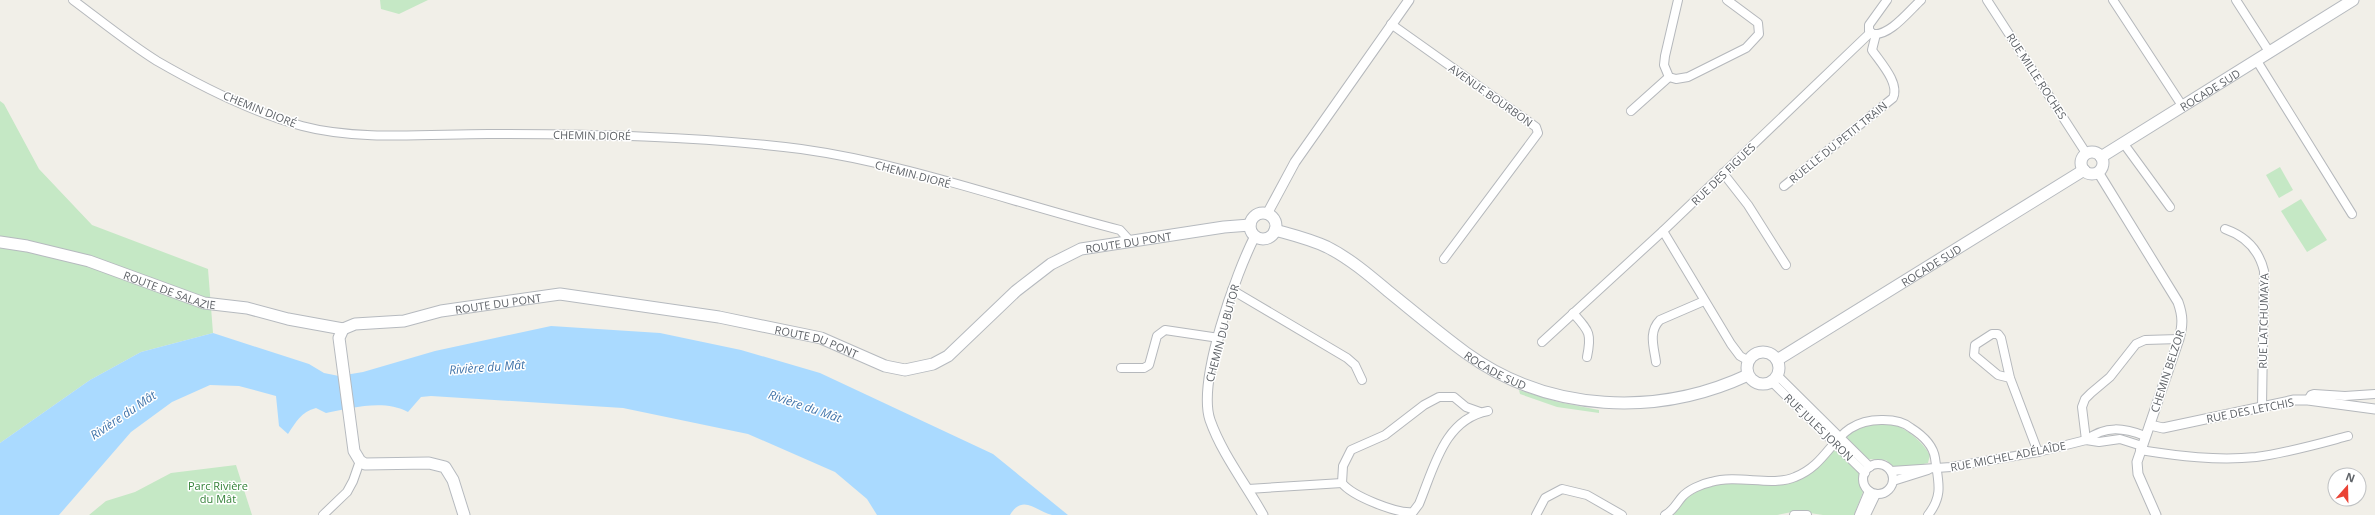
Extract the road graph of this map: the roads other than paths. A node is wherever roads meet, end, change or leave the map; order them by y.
1 (72, 0) edge
2 (1408, 0) edge
3 (1678, 0) edge
4 (1727, 0) edge
5 (1887, 0) edge
6 (1921, 0) edge
7 (1987, 0) edge
8 (2113, 0) edge
9 (2236, 0) edge
10 (2353, 0) edge
11 (1391, 24) junction
12 (1873, 33) junction
13 (2270, 53) junction
14 (2257, 61) junction
15 (1669, 77) junction
16 (2183, 107) junction
17 (1631, 111) dead end
18 (2124, 144) junction
19 (2086, 153) junction
20 (2101, 157) junction
21 (2084, 170) junction
22 (2098, 172) junction
23 (1723, 173) junction
24 (1784, 186) dead end
25 (2170, 207) dead end
26 (1267, 214) junction
27 (2352, 214) dead end
28 (1250, 225) junction
29 (2225, 229) dead end
30 (1275, 230) junction
31 (1663, 231) junction
32 (1255, 236) junction
33 (1130, 241) junction
34 (0, 242) edge
35 (1444, 259) dead end
36 (1786, 266) dead end
37 (1232, 290) junction
38 (1704, 301) junction
39 (1573, 313) junction
40 (341, 334) junction
41 (1219, 338) junction
42 (2179, 339) junction
43 (1542, 342) dead end
44 (1587, 357) dead end
45 (1777, 360) junction
46 (1749, 361) junction
47 (1656, 362) dead end
48 (1121, 368) dead end
49 (1748, 375) junction
50 (2010, 378) junction
51 (1775, 379) junction
52 (1362, 380) dead end
53 (2375, 394) edge
54 (2308, 400) junction
55 (2262, 407) junction
56 (2375, 409) edge
57 (2150, 425) junction
58 (2145, 436) junction
59 (2348, 436) dead end
60 (1837, 439) junction
61 (2086, 440) junction
62 (2141, 448) junction
63 (2038, 452) junction
64 (360, 461) junction
65 (1933, 469) junction
66 (1867, 470) junction
67 (1891, 472) junction
68 (1893, 481) junction
69 (1342, 484) junction
70 (1248, 489) junction
71 (1872, 493) junction
72 (1669, 514) edge
73 (323, 515) edge
74 (464, 515) edge
75 (1263, 515) edge
76 (1536, 515) edge
77 (1622, 515) edge
78 (1794, 515) edge
79 (1807, 515) edge
80 (1859, 515) edge
81 (1866, 515) edge
82 (1928, 515) edge
83 (2156, 515) edge

1 - 33 street, CHEMIN DIORÉ
2 - 11 street
3 - 15 street
4 - 15 street
5 - 12 street
6 - 12 street
7 - 19 street, RUE MILLE ROCHES
8 - 16 street
9 - 13 street
10 - 13 main road, ROCADE SUD
11 - 26 street
11 - 35 street, AVENUE BOURBON
12 - 23 street, RUE DES FIGUES
12 - 24 street, RUELLE DU PETIT TRAIN
13 - 14 main road, ROCADE SUD
14 - 16 main road, ROCADE SUD
14 - 27 street
15 - 17 street
16 - 18 main road, ROCADE SUD
18 - 20 main road, ROCADE SUD
18 - 25 street
19 - 20 main road
19 - 21 main road
20 - 22 main road
21 - 22 main road
21 - 45 main road, ROCADE SUD
22 - 42 street, CHEMIN BELZOR
23 - 31 street, RUE DES FIGUES
23 - 36 street
26 - 28 main road
26 - 30 main road
28 - 32 main road
28 - 33 main road, ROUTE DU PONT
29 - 55 street, RUE LATCHUMAYA
30 - 32 main road
30 - 49 main road, ROCADE SUD
31 - 38 street
31 - 39 street, RUE DES FIGUES
32 - 37 street, CHEMIN DU BUTOR
33 - 40 main road, ROUTE DU PONT
34 - 40 main road, ROUTE DE SALAZIE
37 - 41 street, CHEMIN DU BUTOR
37 - 52 street
38 - 46 street
38 - 47 street
39 - 43 street, RUE DES FIGUES
39 - 44 street
40 - 64 main road
41 - 48 street
41 - 70 street, CHEMIN DU BUTOR
42 - 57 street, CHEMIN BELZOR
42 - 61 street
45 - 46 main road
45 - 51 main road
46 - 49 main road
49 - 51 main road
50 - 50 street
50 - 63 street
51 - 60 street, RUE JULES JORON
53 - 54 street
54 - 55 street, RUE DES LETCHIS
54 - 56 street, RUE DES LETCHIS
55 - 57 street, RUE DES LETCHIS
57 - 58 street, CHEMIN BELZOR
58 - 61 street, RUE MICHEL ADÉLAÎDE
58 - 62 street, CHEMIN BELZOR
59 - 62 street
60 - 65 street
60 - 66 street, RUE JULES JORON
60 - 72 street
61 - 62 street, RUE MICHEL ADÉLAÎDE
61 - 63 street, RUE MICHEL ADÉLAÎDE
62 - 83 street, CHEMIN BELZOR
63 - 65 street, RUE MICHEL ADÉLAÎDE
64 - 73 street
64 - 74 main road
65 - 67 street, RUE MICHEL ADÉLAÎDE
65 - 68 street, RUE MICHEL ADÉLAÎDE
65 - 82 street
66 - 67 street
66 - 71 street
67 - 68 street
68 - 71 street
69 - 69 street
69 - 70 street
70 - 75 street, CHEMIN DU BUTOR
71 - 80 street
71 - 81 street
76 - 77 street
78 - 79 street

